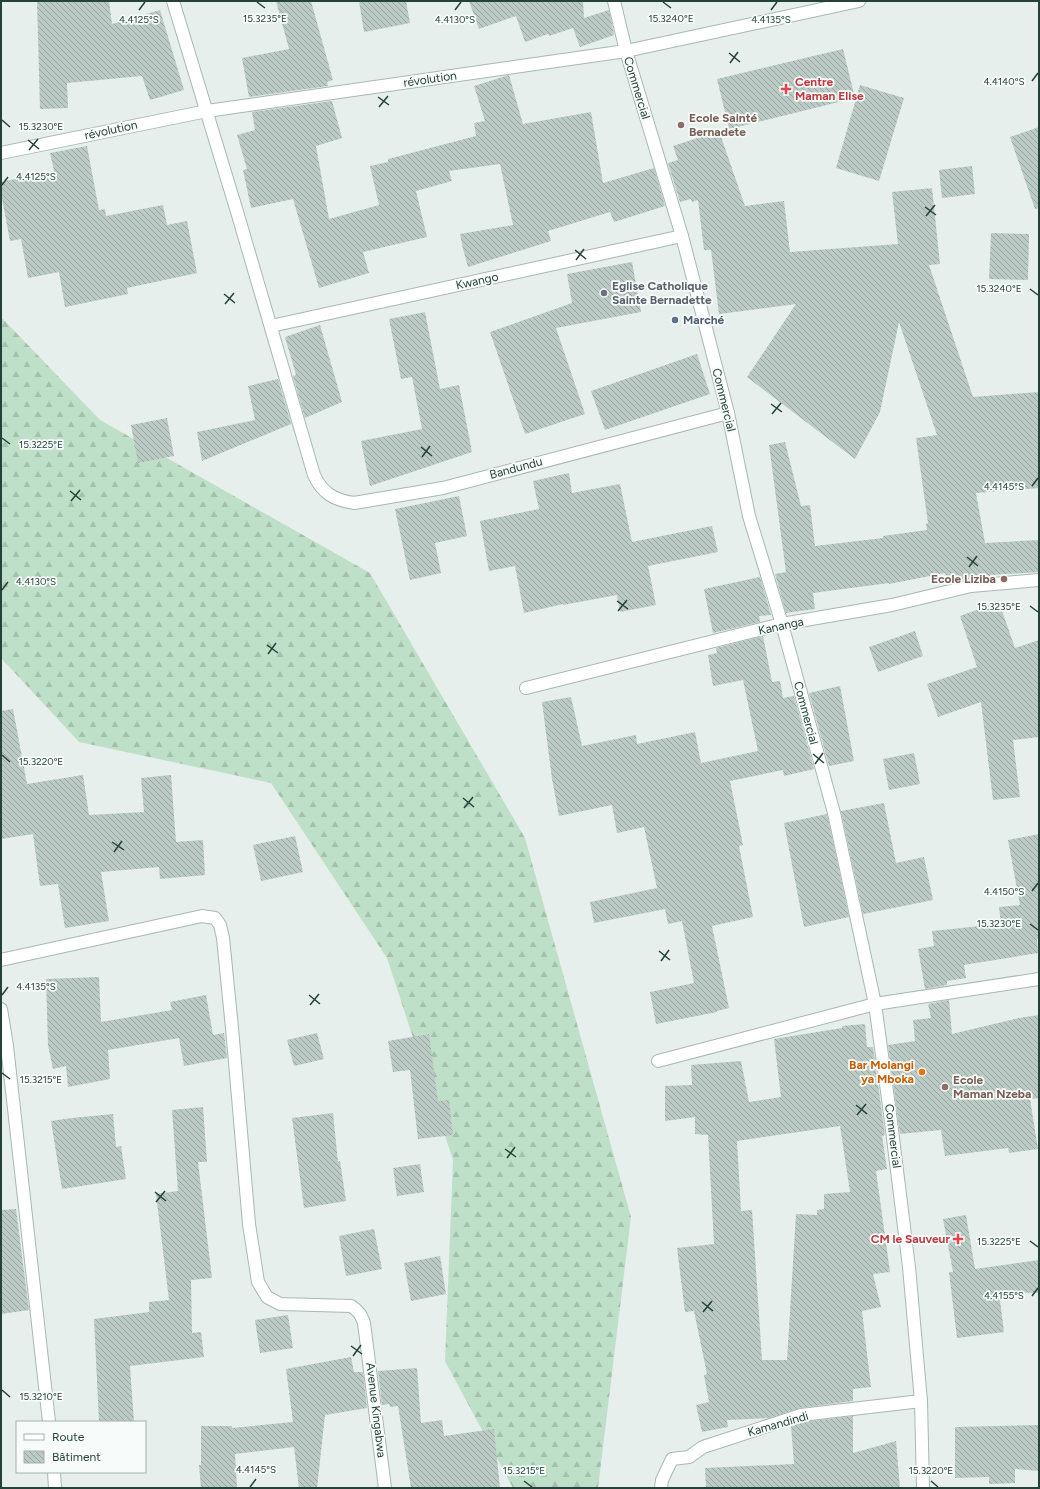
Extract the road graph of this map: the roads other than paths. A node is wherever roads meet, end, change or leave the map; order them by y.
1 (172, 1) edge
2 (614, 1) edge
3 (859, 1) edge
4 (626, 51) junction
5 (207, 111) junction
6 (1, 153) edge
7 (682, 236) junction
8 (271, 326) junction
9 (728, 413) junction
10 (1039, 580) edge
11 (782, 624) junction
12 (526, 688) dead end
13 (1, 960) edge
14 (1039, 979) edge
15 (875, 1004) junction
16 (1, 1010) edge
17 (658, 1061) dead end
18 (921, 1401) junction
19 (49, 1421) edge
20 (54, 1473) edge
21 (55, 1488) edge
22 (385, 1488) edge
23 (660, 1488) edge
24 (923, 1488) edge

1 - 5 street, Bandundu
2 - 4 street, Commercial
3 - 4 street, révolution
4 - 5 street, révolution
4 - 7 street, Commercial
5 - 6 street, révolution
5 - 8 street, Bandundu
7 - 8 street, Kwango
7 - 9 street, Commercial
8 - 9 street, Bandundu
9 - 11 street, Commercial
10 - 11 street, Kananga
11 - 12 street, Kananga
11 - 15 street, Commercial
13 - 22 street, Avenue Kingabwa
14 - 15 street
15 - 17 street
15 - 18 street, Commercial
16 - 19 street
18 - 23 street, Kamandindi
18 - 24 street, Commercial
20 - 21 street

